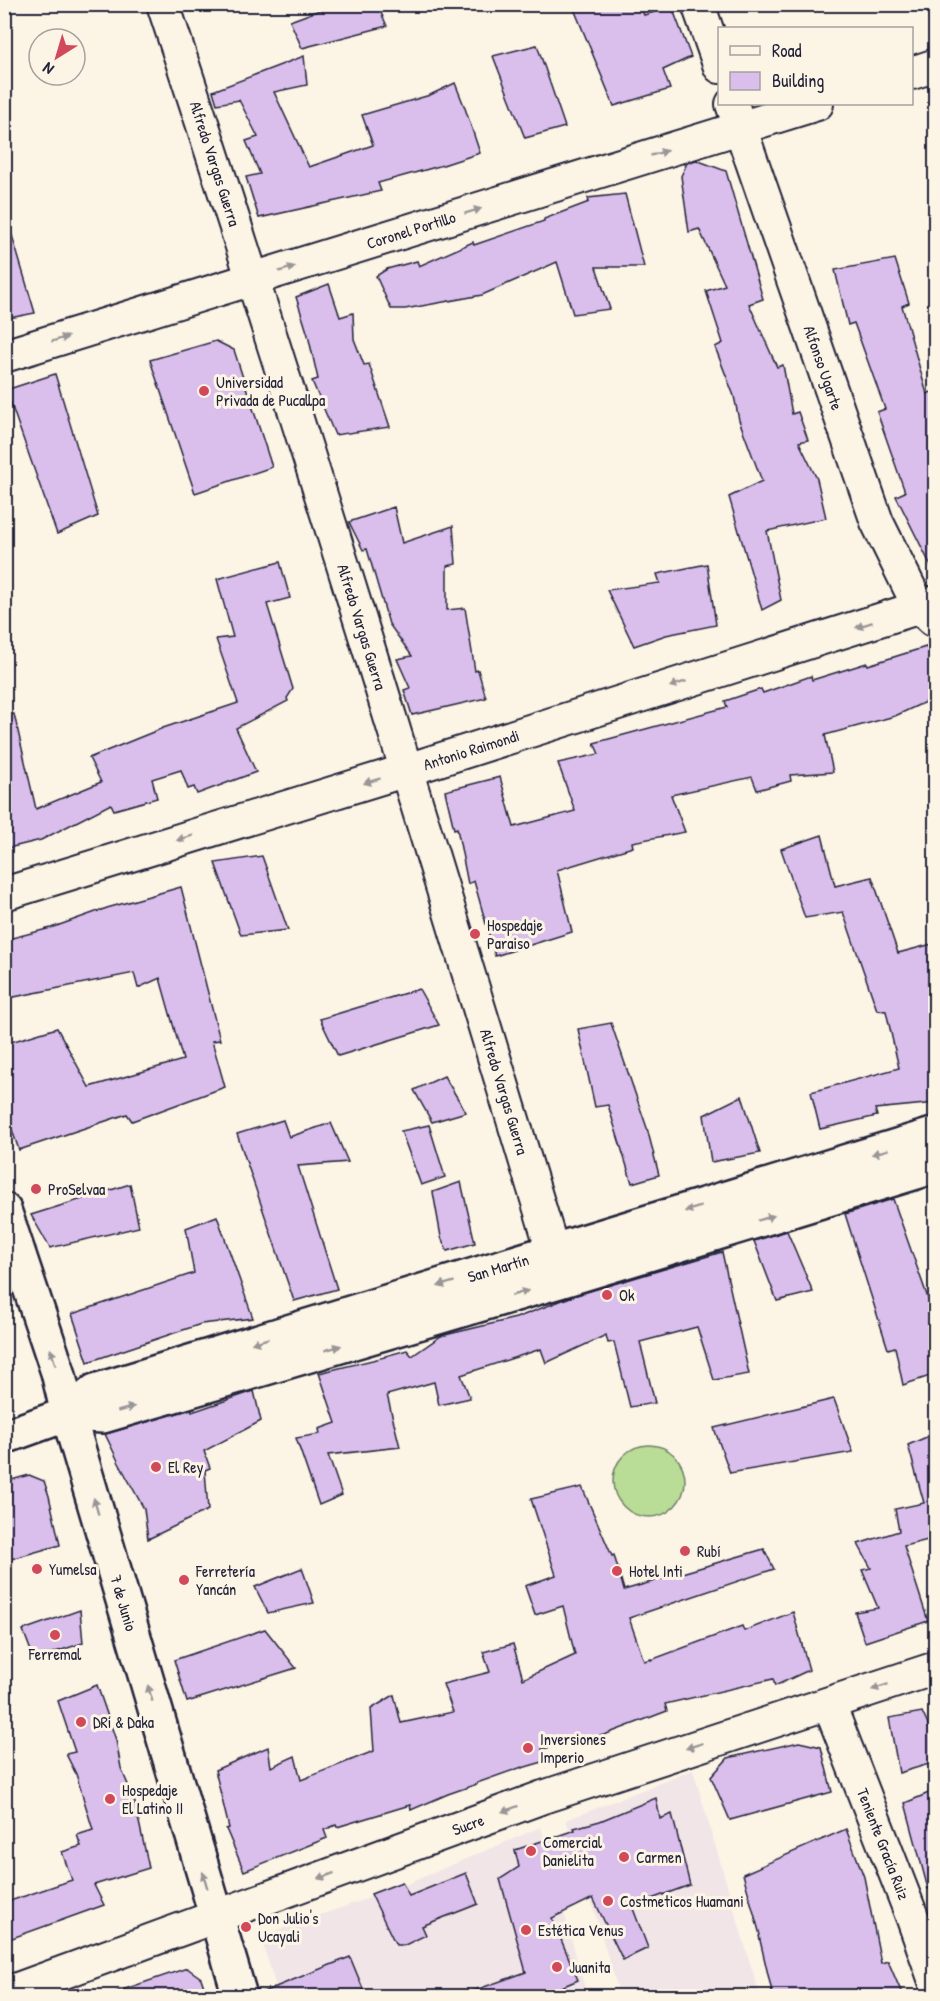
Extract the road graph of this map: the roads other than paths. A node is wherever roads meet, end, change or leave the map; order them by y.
1 (163, 4) edge
2 (698, 4) edge
3 (718, 61) edge
4 (936, 65) edge
5 (913, 73) edge
6 (810, 105) edge
7 (736, 116) edge
8 (254, 279) junction
9 (4, 356) edge
10 (930, 611) edge
11 (407, 770) junction
12 (4, 894) edge
13 (936, 1134) edge
14 (936, 1166) edge
15 (4, 1210) edge
16 (558, 1266) junction
17 (68, 1414) junction
18 (4, 1437) edge
19 (936, 1668) edge
20 (829, 1704) junction
21 (215, 1916) junction
22 (924, 1916) edge
23 (936, 1984) edge
24 (4, 1994) edge
25 (240, 1996) edge

1 - 8 street, Alfredo Vargas Guerra
2 - 3 street
4 - 5 street
6 - 7 street, Coronel Portillo
8 -> 7 street, Coronel Portillo
7 - 10 street, Alfonso Ugarte
9 -> 8 street, Coronel Portillo
8 - 11 street, Alfredo Vargas Guerra
10 -> 11 street, Antonio Raimondi
11 -> 12 street, Antonio Raimondi
11 - 16 street, Alfredo Vargas Guerra
13 -> 16 main road, San Martín
16 -> 14 main road, San Martín
17 -> 15 main road, 7 de Junio
16 - 17 main road, San Martín
17 - 18 main road, San Martín
21 -> 17 main road, 7 de Junio
19 -> 20 street, Sucre
20 -> 21 street, Sucre
20 - 22 street, Teniente Gracía Ruiz
21 - 24 street, Sucre
21 - 25 main road, 7 de Junio
22 - 23 street, Teniente Gracía Ruiz

